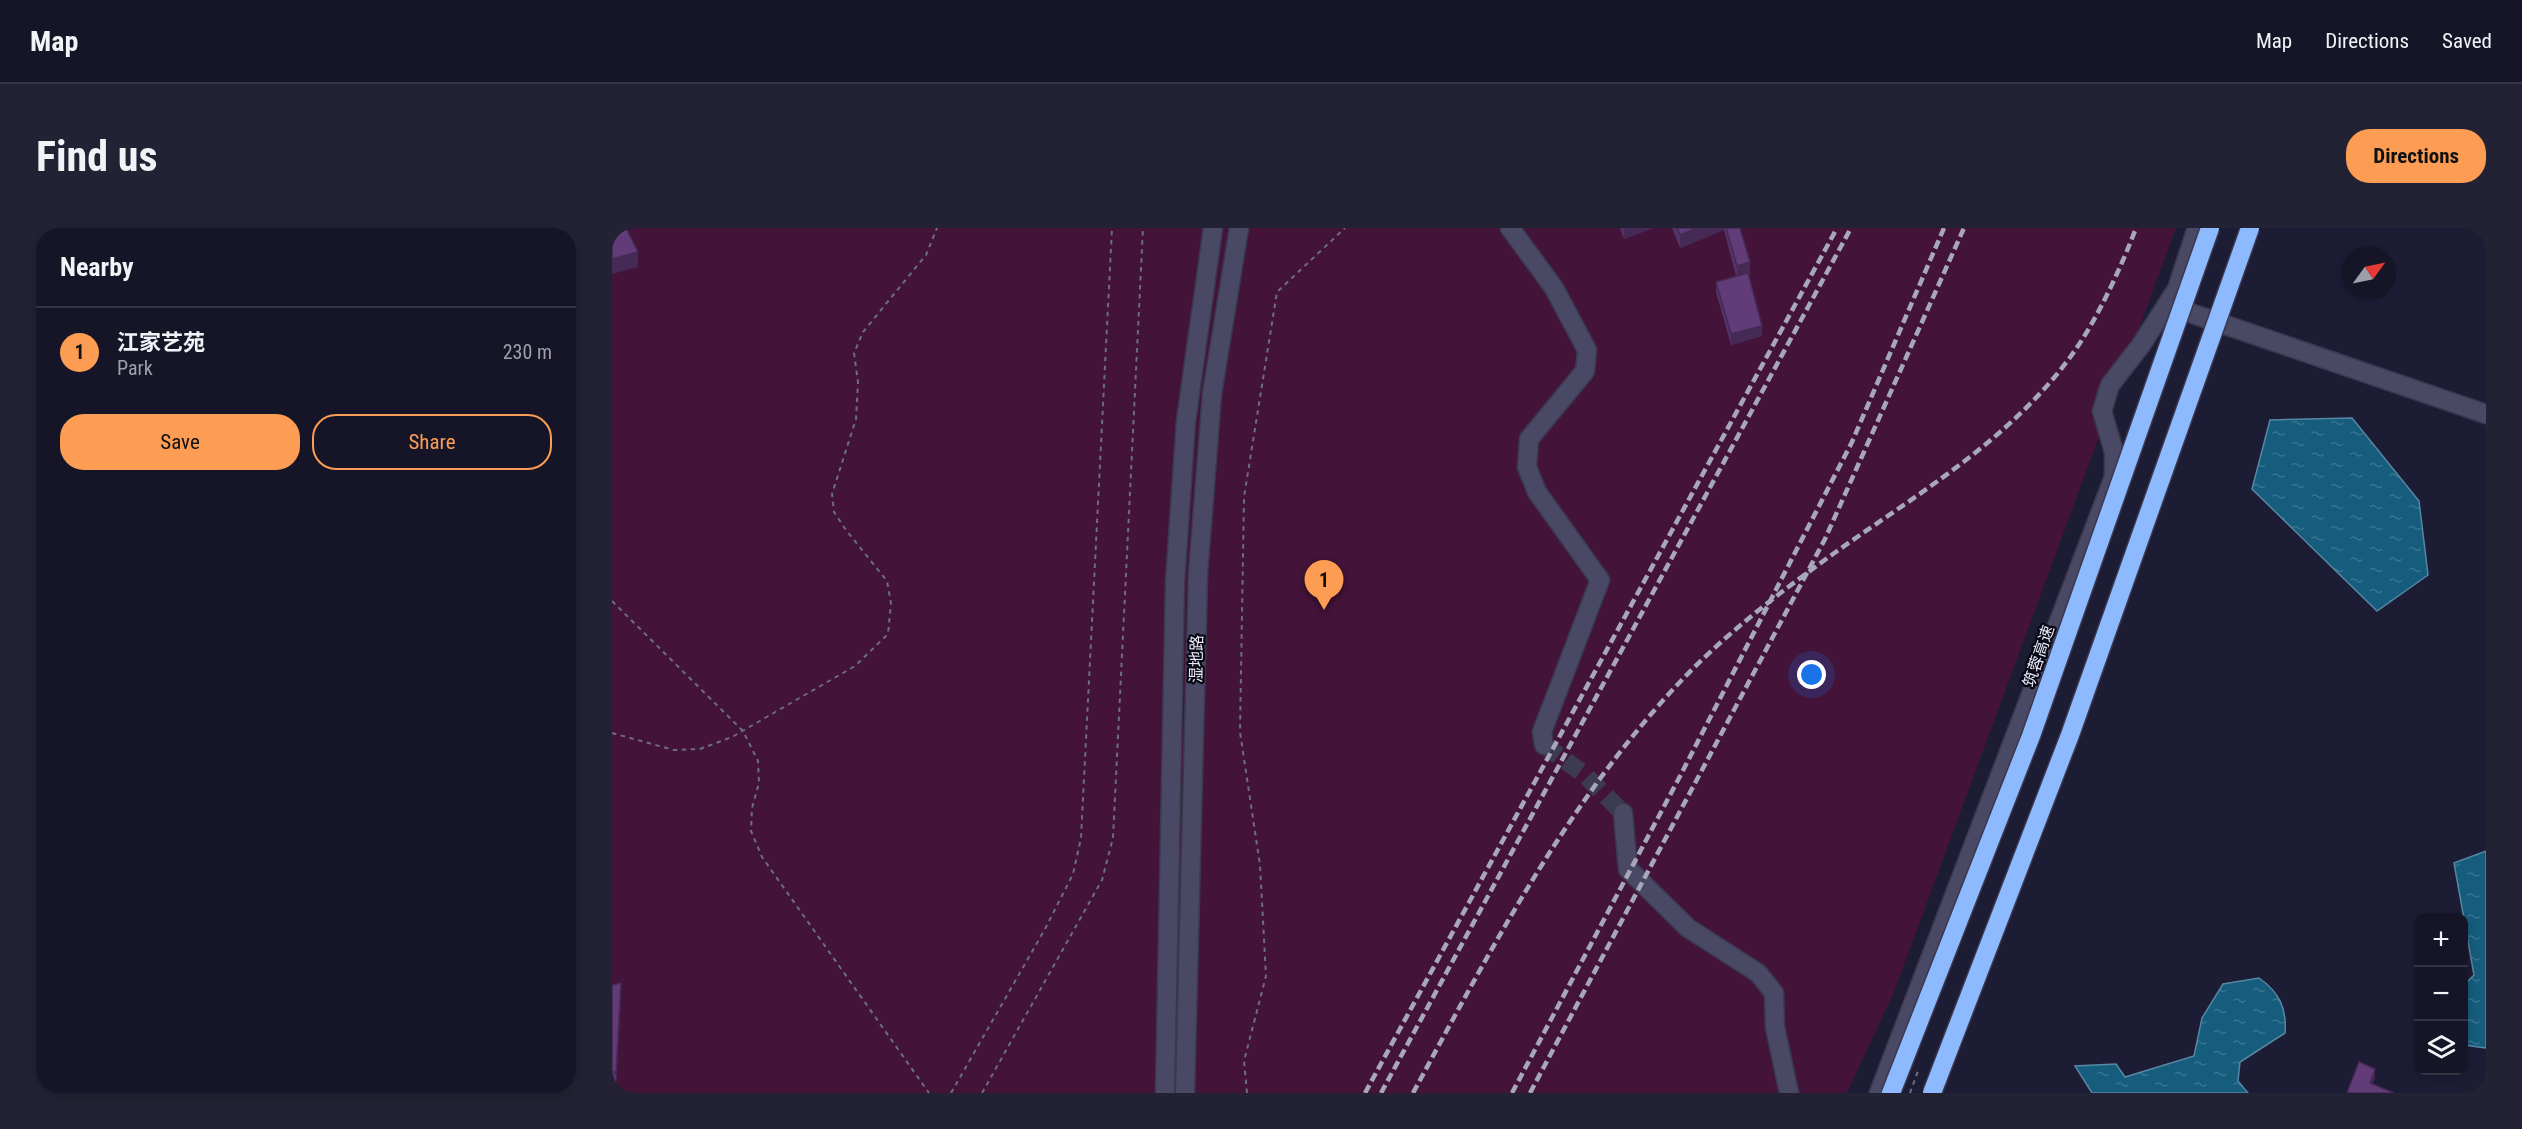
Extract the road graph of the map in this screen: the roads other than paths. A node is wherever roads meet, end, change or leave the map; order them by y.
1 (1213, 228) edge
2 (1239, 228) edge
3 (1510, 228) edge
4 (2197, 228) edge
5 (2210, 228) edge
6 (2250, 228) edge
7 (2167, 305) junction
8 (2486, 414) edge
9 (1544, 745) dead end
10 (1623, 813) tunnel mouth
11 (1165, 1093) edge
12 (1185, 1093) edge
13 (1789, 1093) edge
14 (1879, 1093) edge
15 (1891, 1093) edge
16 (1932, 1093) edge

1 - 11 street, 湿地路
2 - 12 street, 湿地路
3 - 9 street
4 - 7 street
5 - 15 highway, 筑蓉高速, bridge
6 - 16 highway, bridge
7 - 8 street
7 - 14 street
10 - 13 street

